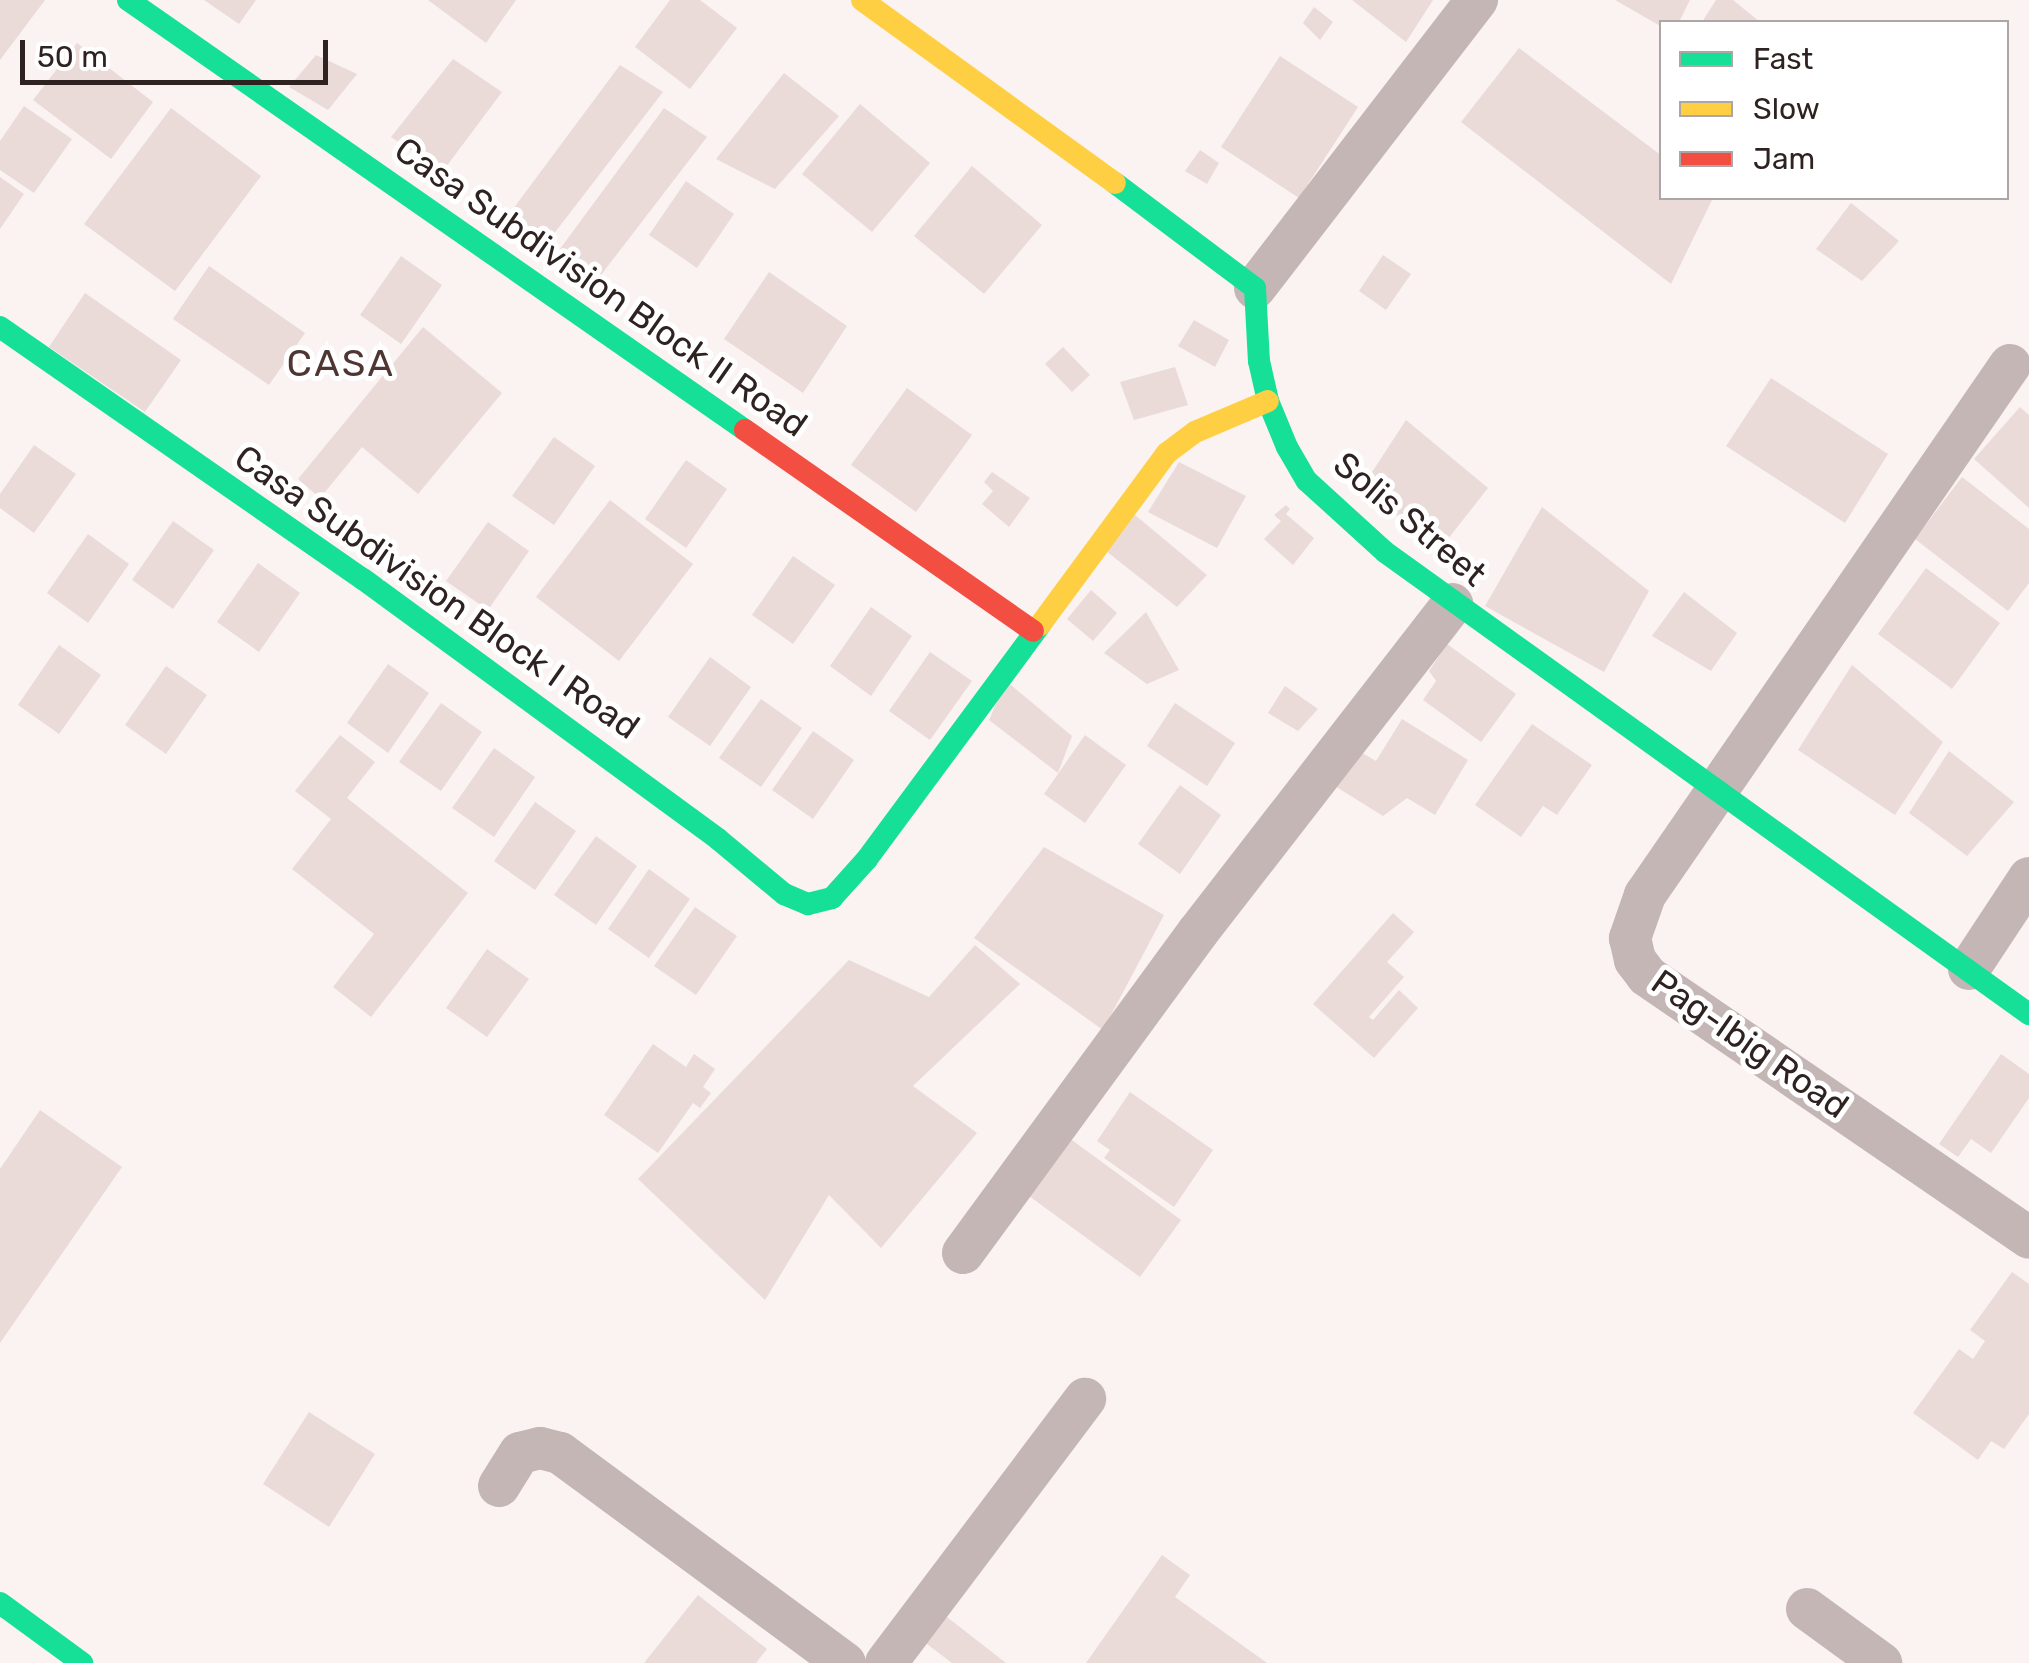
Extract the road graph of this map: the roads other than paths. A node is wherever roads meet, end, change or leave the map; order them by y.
1 (128, 0) edge
2 (862, 0) edge
3 (1477, 0) edge
4 (1255, 288) junction
5 (0, 326) edge
6 (2010, 365) dead end
7 (1268, 401) junction
8 (1452, 604) junction
9 (1033, 631) junction
10 (1720, 791) junction
11 (2029, 878) edge
12 (1969, 970) junction
13 (2029, 1014) edge
14 (2029, 1238) edge
15 (963, 1253) dead end
16 (1085, 1400) dead end
17 (499, 1486) dead end
18 (0, 1603) edge
19 (1807, 1608) dead end
20 (82, 1663) edge
21 (846, 1663) edge
22 (886, 1663) edge
23 (1881, 1663) edge

1 - 9 street, Casa Subdivision Block II Road
2 - 4 street
3 - 4 street
4 - 7 street, Solis Street
5 - 9 street, Casa Subdivision Block I Road
6 - 10 street
7 - 8 street, Solis Street
7 - 9 street
8 - 10 street, Solis Street
8 - 15 street
10 - 12 street, Solis Street
10 - 14 street, Pag-Ibig Road
11 - 12 street
12 - 13 street, Solis Street
16 - 22 street
17 - 21 street
18 - 20 street
19 - 23 street

